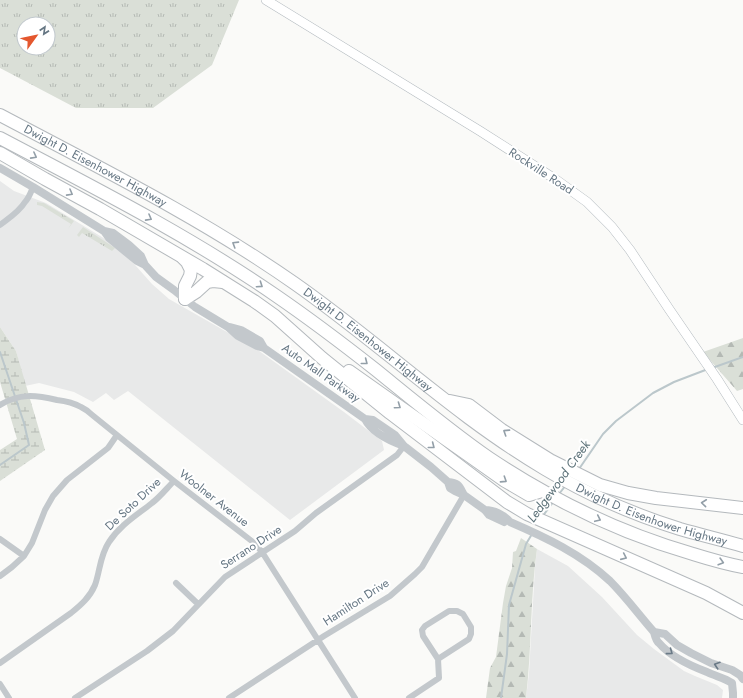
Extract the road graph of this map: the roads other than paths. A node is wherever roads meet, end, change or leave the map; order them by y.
1 (266, 0) edge
2 (0, 115) edge
3 (0, 138) edge
4 (0, 153) edge
5 (0, 168) edge
6 (33, 187) junction
7 (0, 225) edge
8 (181, 256) junction
9 (225, 283) junction
10 (185, 299) junction
11 (297, 336) junction
12 (2, 403) edge
13 (743, 420) edge
14 (117, 435) junction
15 (404, 446) junction
16 (174, 481) junction
17 (579, 481) junction
18 (542, 491) junction
19 (464, 495) junction
20 (743, 508) edge
21 (0, 539) edge
22 (743, 546) edge
23 (262, 552) junction
24 (24, 556) junction
25 (743, 567) edge
26 (0, 576) edge
27 (176, 583) dead end
28 (198, 604) junction
29 (743, 614) edge
30 (654, 632) junction
31 (318, 640) junction
32 (438, 659) junction
33 (0, 663) edge
34 (743, 679) edge
35 (0, 684) edge
36 (9, 698) edge
37 (74, 698) edge
38 (229, 698) edge
39 (355, 698) edge
40 (409, 698) edge
41 (733, 698) edge

1 - 13 main road, Rockville Road
17 -> 2 highway, Dwight D. Eisenhower Highway
3 -> 18 highway, Dwight D. Eisenhower Highway
4 -> 8 highway
5 - 6 street, Auto Mall Parkway
6 - 7 street
6 - 10 street, Auto Mall Parkway
8 - 9 highway
8 - 10 highway
9 - 10 highway
9 - 11 highway
10 - 15 street, Auto Mall Parkway
11 -> 18 highway
11 -> 29 highway
12 - 14 street, Woolner Avenue
14 - 16 street, Woolner Avenue
14 - 24 street
15 - 19 street, Auto Mall Parkway
15 - 23 street, Serrano Drive
16 - 23 street, Woolner Avenue
16 - 33 street, De Soto Drive
20 -> 17 highway
17 - 22 highway, Dwight D. Eisenhower Highway
18 -> 25 highway, Dwight D. Eisenhower Highway
19 - 30 street, Auto Mall Parkway
19 - 31 street, Hamilton Drive
21 - 24 street
23 - 28 street, Serrano Drive
23 - 31 street, Woolner Avenue
24 - 26 street
27 - 28 street
28 - 37 street, Serrano Drive
34 -> 30 street, Auto Mall Parkway
30 -> 41 street, Auto Mall Parkway
31 - 38 street, Hamilton Drive
31 - 39 street, Woolner Avenue
32 - 32 street
32 - 40 street
35 - 36 street

